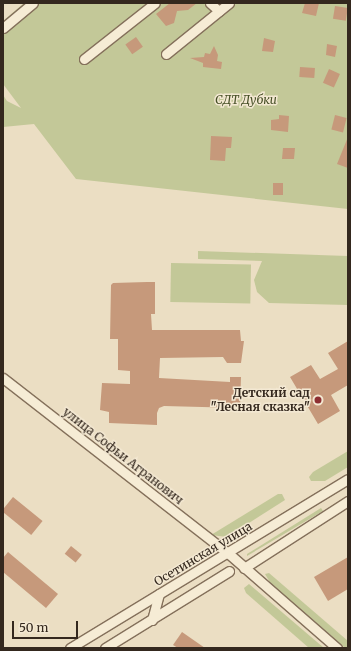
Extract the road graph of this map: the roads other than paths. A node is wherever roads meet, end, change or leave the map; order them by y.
1 (33, 3) edge
2 (155, 3) edge
3 (210, 3) edge
4 (229, 3) edge
5 (219, 11) junction
6 (3, 28) edge
7 (166, 54) dead end
8 (84, 59) dead end
9 (3, 378) edge
10 (348, 479) edge
11 (348, 501) edge
12 (228, 553) junction
13 (244, 568) junction
14 (229, 571) dead end
15 (159, 594) junction
16 (152, 620) junction
17 (70, 648) edge
18 (105, 648) edge
19 (337, 648) edge

1 - 6 street
2 - 8 street
3 - 5 street
4 - 5 street
5 - 7 street
9 - 12 street, улица Софьи Агранович
10 - 12 street, Осетинская улица
11 - 13 street
12 - 13 street, улица Софьи Агранович
12 - 15 street, Осетинская улица
13 - 19 street, улица Софьи Агранович
14 - 16 street
15 - 16 street
15 - 17 street, Осетинская улица
16 - 18 street

